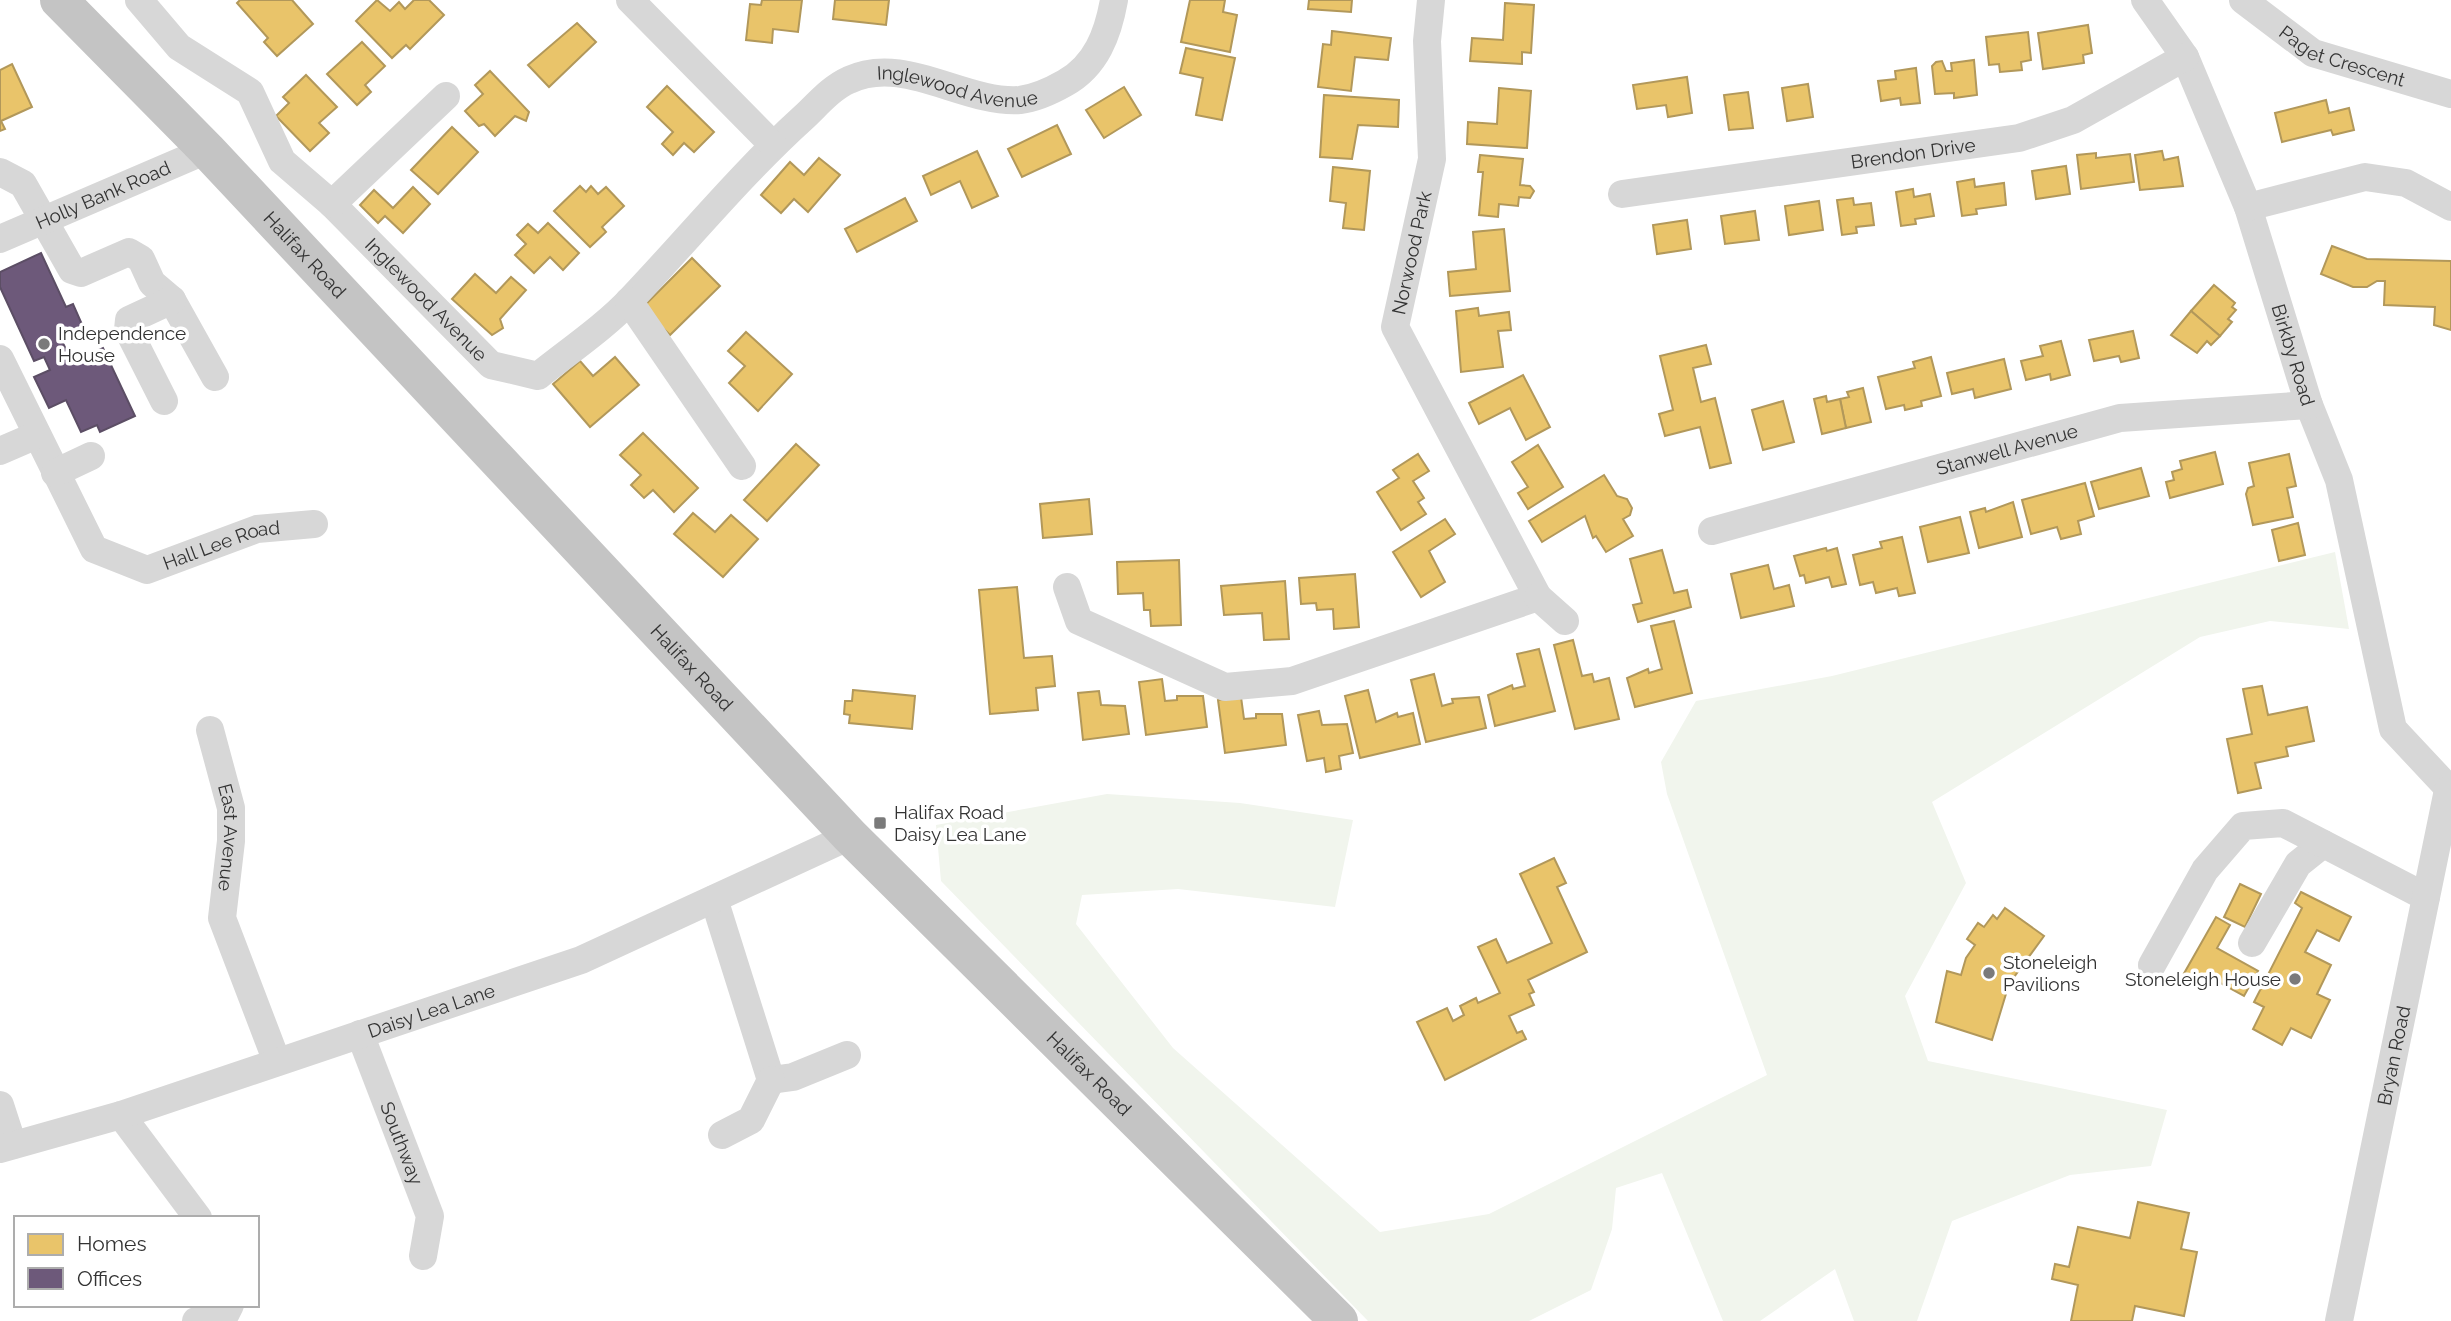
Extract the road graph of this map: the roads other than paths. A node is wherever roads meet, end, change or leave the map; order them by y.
1 (59, 0) edge
2 (139, 0) edge
3 (630, 0) edge
4 (1114, 0) edge
5 (1431, 0) edge
6 (2145, 0) edge
7 (2243, 0) edge
8 (2185, 57) junction
9 (2451, 94) edge
10 (446, 96) dead end
11 (773, 145) junction
12 (207, 150) junction
13 (0, 172) edge
14 (1622, 194) dead end
15 (332, 204) junction
16 (2248, 207) junction
17 (2451, 207) edge
18 (45, 220) junction
19 (0, 239) edge
20 (172, 300) junction
21 (629, 301) junction
22 (0, 359) edge
23 (215, 377) dead end
24 (164, 401) dead end
25 (2309, 405) junction
26 (37, 435) junction
27 (0, 451) edge
28 (91, 456) dead end
29 (742, 466) dead end
30 (55, 473) junction
31 (314, 524) dead end
32 (1712, 531) dead end
33 (1067, 587) dead end
34 (1538, 597) junction
35 (1565, 621) dead end
36 (210, 730) dead end
37 (2450, 791) edge
38 (850, 836) junction
39 (2323, 844) junction
40 (2426, 897) junction
41 (714, 899) junction
42 (2252, 943) dead end
43 (2152, 965) dead end
44 (360, 1034) junction
45 (847, 1055) dead end
46 (276, 1062) junction
47 (771, 1080) junction
48 (0, 1105) edge
49 (121, 1115) junction
50 (722, 1135) dead end
51 (7, 1147) edge
52 (197, 1216) edge
53 (423, 1255) dead end
54 (229, 1307) edge
55 (196, 1321) edge
56 (1339, 1321) edge
57 (2339, 1321) edge

1 - 12 highway, Halifax Road
2 - 15 street, Inglewood Avenue
3 - 11 street
4 - 11 street, Inglewood Avenue
5 - 34 street, Norwood Park
6 - 8 street, Birkby Road
7 - 9 street, Paget Crescent
8 - 14 street, Brendon Drive
8 - 16 street, Birkby Road
10 - 15 street
11 - 21 street, Inglewood Avenue
12 - 18 street, Holly Bank Road
12 - 38 highway, Halifax Road
13 - 18 street
15 - 21 street, Inglewood Avenue
16 - 17 street
16 - 25 street, Birkby Road
18 - 19 street, Holly Bank Road
18 - 20 street
20 - 23 street
20 - 24 street
21 - 29 street
22 - 26 street, Hall Lee Road
25 - 32 street, Stanwell Avenue
25 - 37 street, Birkby Road
26 - 27 street
26 - 30 street, Hall Lee Road
28 - 30 street
30 - 31 street, Hall Lee Road
33 - 34 street
34 - 35 street, Norwood Park
36 - 46 street, East Avenue
37 - 40 street, Bryan Road
38 - 41 street, Daisy Lea Lane
38 - 56 highway, Halifax Road
39 - 40 street
39 - 42 street
39 - 43 street
40 - 57 street, Bryan Road
41 - 44 street, Daisy Lea Lane
41 - 47 street
44 - 46 street, Daisy Lea Lane
44 - 53 street, Southway
45 - 47 street
46 - 49 street, Daisy Lea Lane
47 - 50 street
48 - 51 street
49 - 51 street, Daisy Lea Lane
49 - 52 street
54 - 55 street

